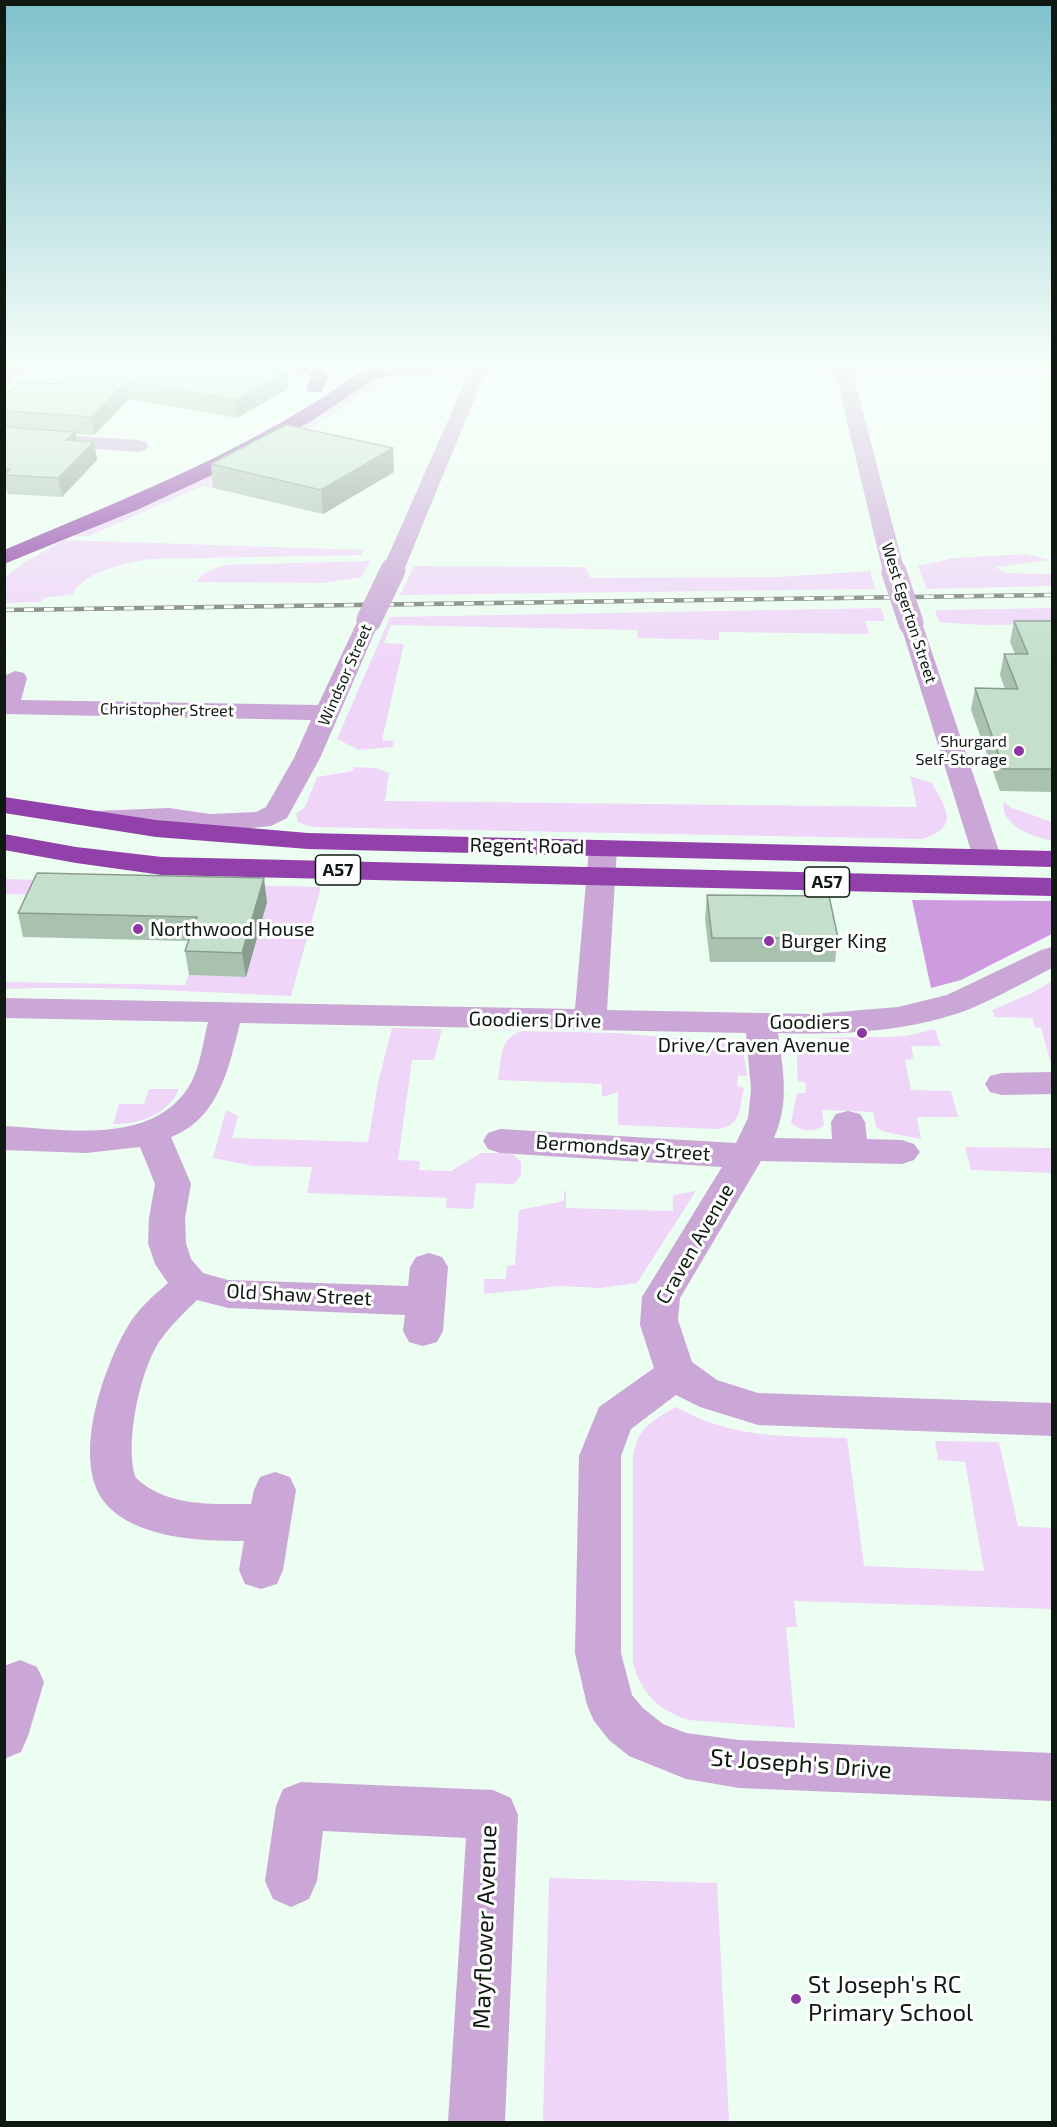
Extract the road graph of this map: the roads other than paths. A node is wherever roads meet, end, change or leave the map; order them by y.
1 (177, 465) edge
2 (216, 465) edge
3 (438, 465) edge
4 (867, 465) edge
5 (25, 528) dead end
6 (4, 558) edge
7 (15, 678) dead end
8 (328, 713) junction
9 (4, 795) edge
10 (4, 805) edge
11 (49, 814) junction
12 (95, 819) junction
13 (4, 842) edge
14 (4, 846) edge
15 (76, 855) junction
16 (987, 857) junction
17 (1053, 859) edge
18 (602, 862) junction
19 (1053, 887) edge
20 (1053, 956) edge
21 (4, 1008) edge
22 (227, 1013) junction
23 (590, 1021) junction
24 (761, 1024) junction
25 (1053, 1083) edge
26 (1002, 1084) dead end
27 (152, 1134) junction
28 (4, 1138) edge
29 (500, 1141) dead end
30 (902, 1152) dead end
31 (749, 1153) junction
32 (190, 1284) junction
33 (426, 1300) dead end
34 (677, 1373) junction
35 (1053, 1420) edge
36 (261, 1570) dead end
37 (1053, 1777) edge
38 (291, 1881) dead end
39 (477, 2122) edge

1 - 5 highway
2 - 6 highway
3 - 8 street, Windsor Street, bridge
4 - 16 street, West Egerton Street, bridge
7 - 8 street, Christopher Street
8 - 12 street, Windsor Street
9 - 11 highway, A57
10 - 11 highway, A57
11 - 12 highway, A57
12 - 18 highway, A57
13 - 15 highway, Regent Road / A57
14 - 15 highway, A57
15 - 18 highway, Regent Road / A57
16 - 17 highway, Regent Road / A57
16 - 18 highway, Regent Road / A57
18 - 19 highway, Regent Road / A57
18 - 23 street
20 - 24 street, Goodiers Drive
21 - 22 street, Goodiers Drive
22 - 23 street, Goodiers Drive
22 - 27 street
23 - 24 street, Goodiers Drive
24 - 31 street, Craven Avenue
25 - 26 street
27 - 28 street
27 - 32 street
29 - 31 street, Bermondsay Street
30 - 31 street, Bermondsay Street
31 - 34 street, Craven Avenue
32 - 33 street, Old Shaw Street
32 - 36 street
34 - 35 street
34 - 37 street, St Joseph's Drive
38 - 39 street, Mayflower Avenue

